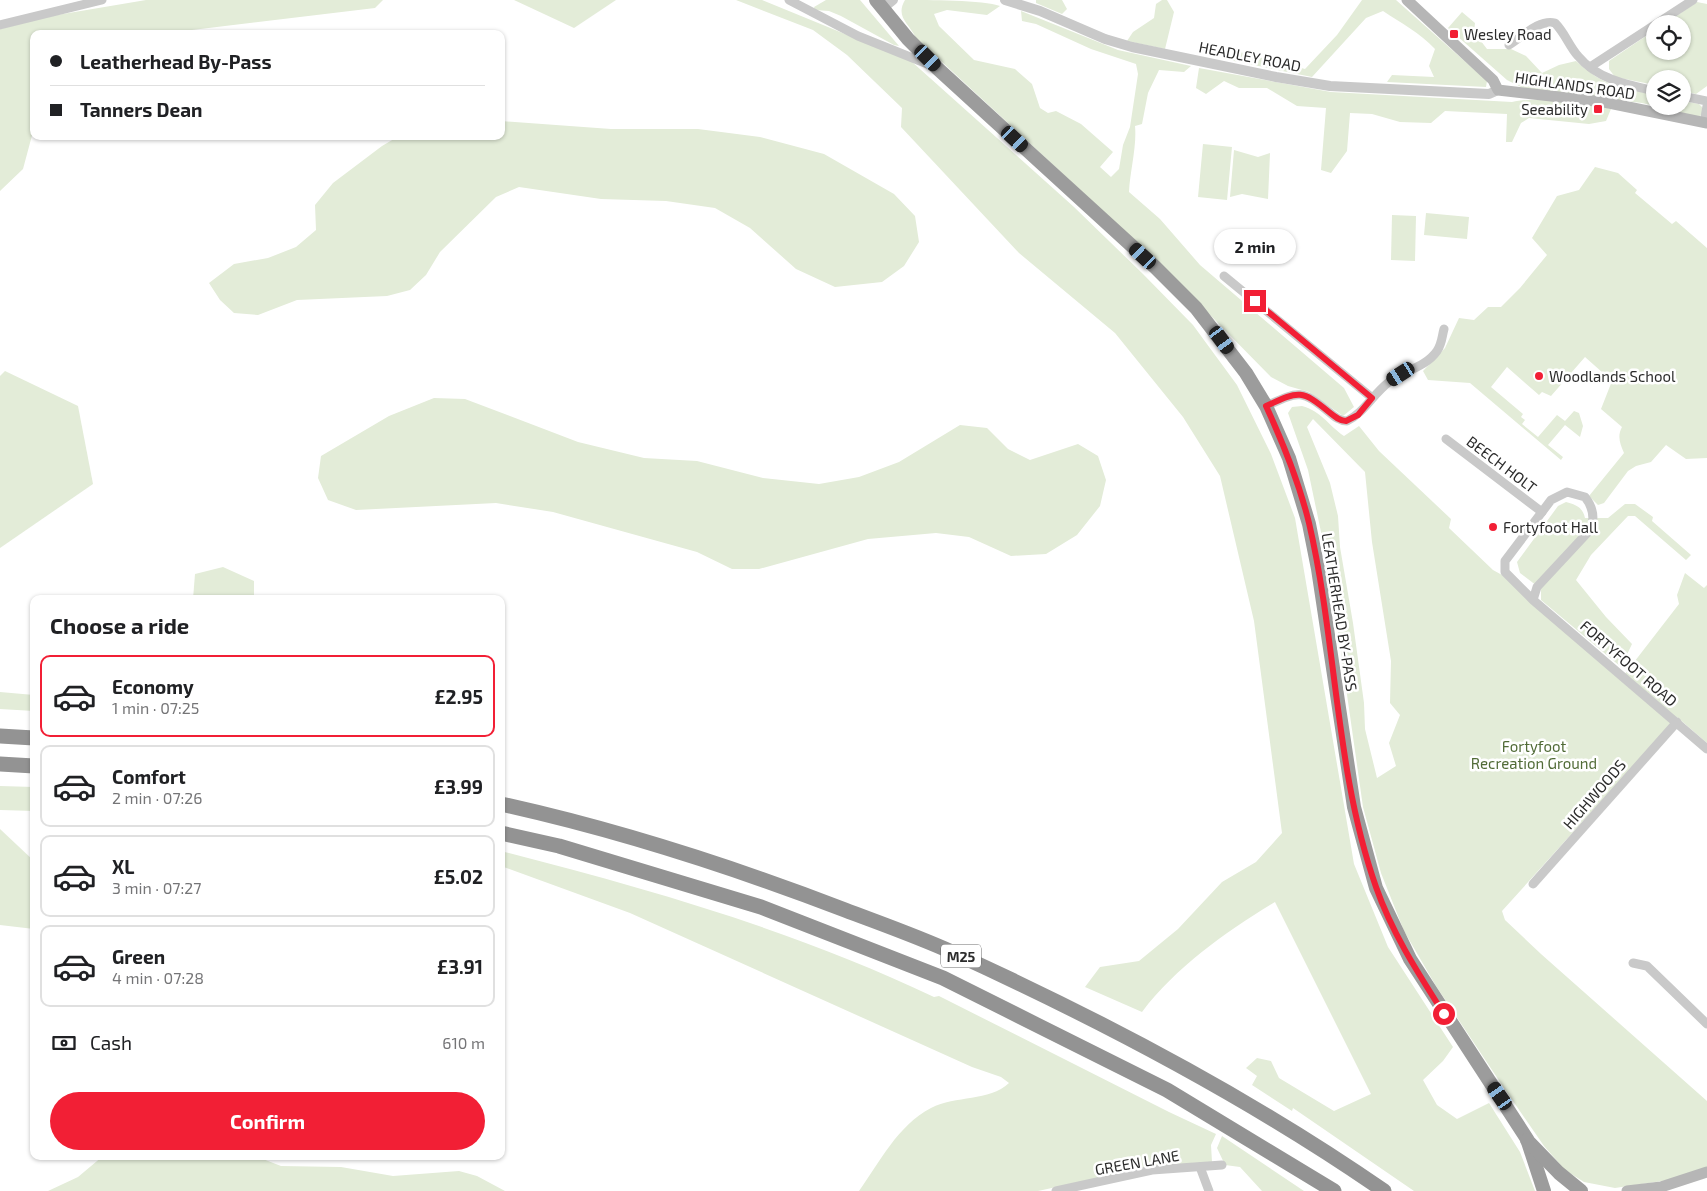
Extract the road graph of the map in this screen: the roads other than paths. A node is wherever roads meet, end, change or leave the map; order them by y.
1 (102, 0) edge
2 (790, 0) edge
3 (1005, 0) edge
4 (1408, 0) edge
5 (1693, 0) edge
6 (884, 3) edge
7 (0, 25) edge
8 (1508, 46) dead end
9 (1590, 67) junction
10 (937, 68) junction
11 (1646, 89) edge
12 (1498, 90) junction
13 (1691, 98) edge
14 (1707, 101) edge
15 (1707, 106) edge
16 (1706, 123) edge
17 (1224, 276) dead end
18 (1444, 329) dead end
19 (1372, 398) junction
20 (1266, 406) junction
21 (1446, 439) dead end
22 (1542, 512) junction
23 (1533, 600) junction
24 (1677, 722) junction
25 (0, 736) edge
26 (30, 738) edge
27 (1707, 749) edge
28 (0, 764) edge
29 (30, 766) edge
30 (505, 805) edge
31 (505, 834) edge
32 (1533, 884) dead end
33 (1633, 963) dead end
34 (1707, 1024) edge
35 (1527, 1139) junction
36 (1222, 1165) dead end
37 (1200, 1167) junction
38 (1707, 1172) edge
39 (1658, 1189) edge
40 (1056, 1191) edge
41 (1210, 1191) edge
42 (1334, 1191) edge
43 (1384, 1191) edge
44 (1544, 1191) edge
45 (1581, 1191) edge
46 (1627, 1191) edge

1 - 7 street
2 - 10 street
3 - 12 street, HEADLEY ROAD
4 - 12 main road
5 - 9 street
6 - 10 highway, LEATHERHEAD BY-PASS
8 - 9 street
9 - 11 street
10 - 20 highway, LEATHERHEAD BY-PASS
12 - 16 main road, HIGHLANDS ROAD
13 - 14 street
15 - 16 street
17 - 19 street
18 - 19 street
19 - 20 street
20 - 35 highway, LEATHERHEAD BY-PASS
21 - 22 street, BEECH HOLT
22 - 23 street, FORTYFOOT ROAD
22 - 23 street, FORTYFOOT ROAD
23 - 24 street, FORTYFOOT ROAD
24 - 27 street, FORTYFOOT ROAD
24 - 32 street, HIGHWOODS
25 - 26 highway
28 - 29 highway
30 - 43 highway, M25
31 - 42 highway, M25
33 - 34 street
35 - 44 highway, LEATHERHEAD BY-PASS
35 - 45 highway, LEATHERHEAD BY-PASS
36 - 37 street, GREEN LANE
37 - 40 street, GREEN LANE
37 - 41 street
38 - 39 main road
39 - 46 main road

